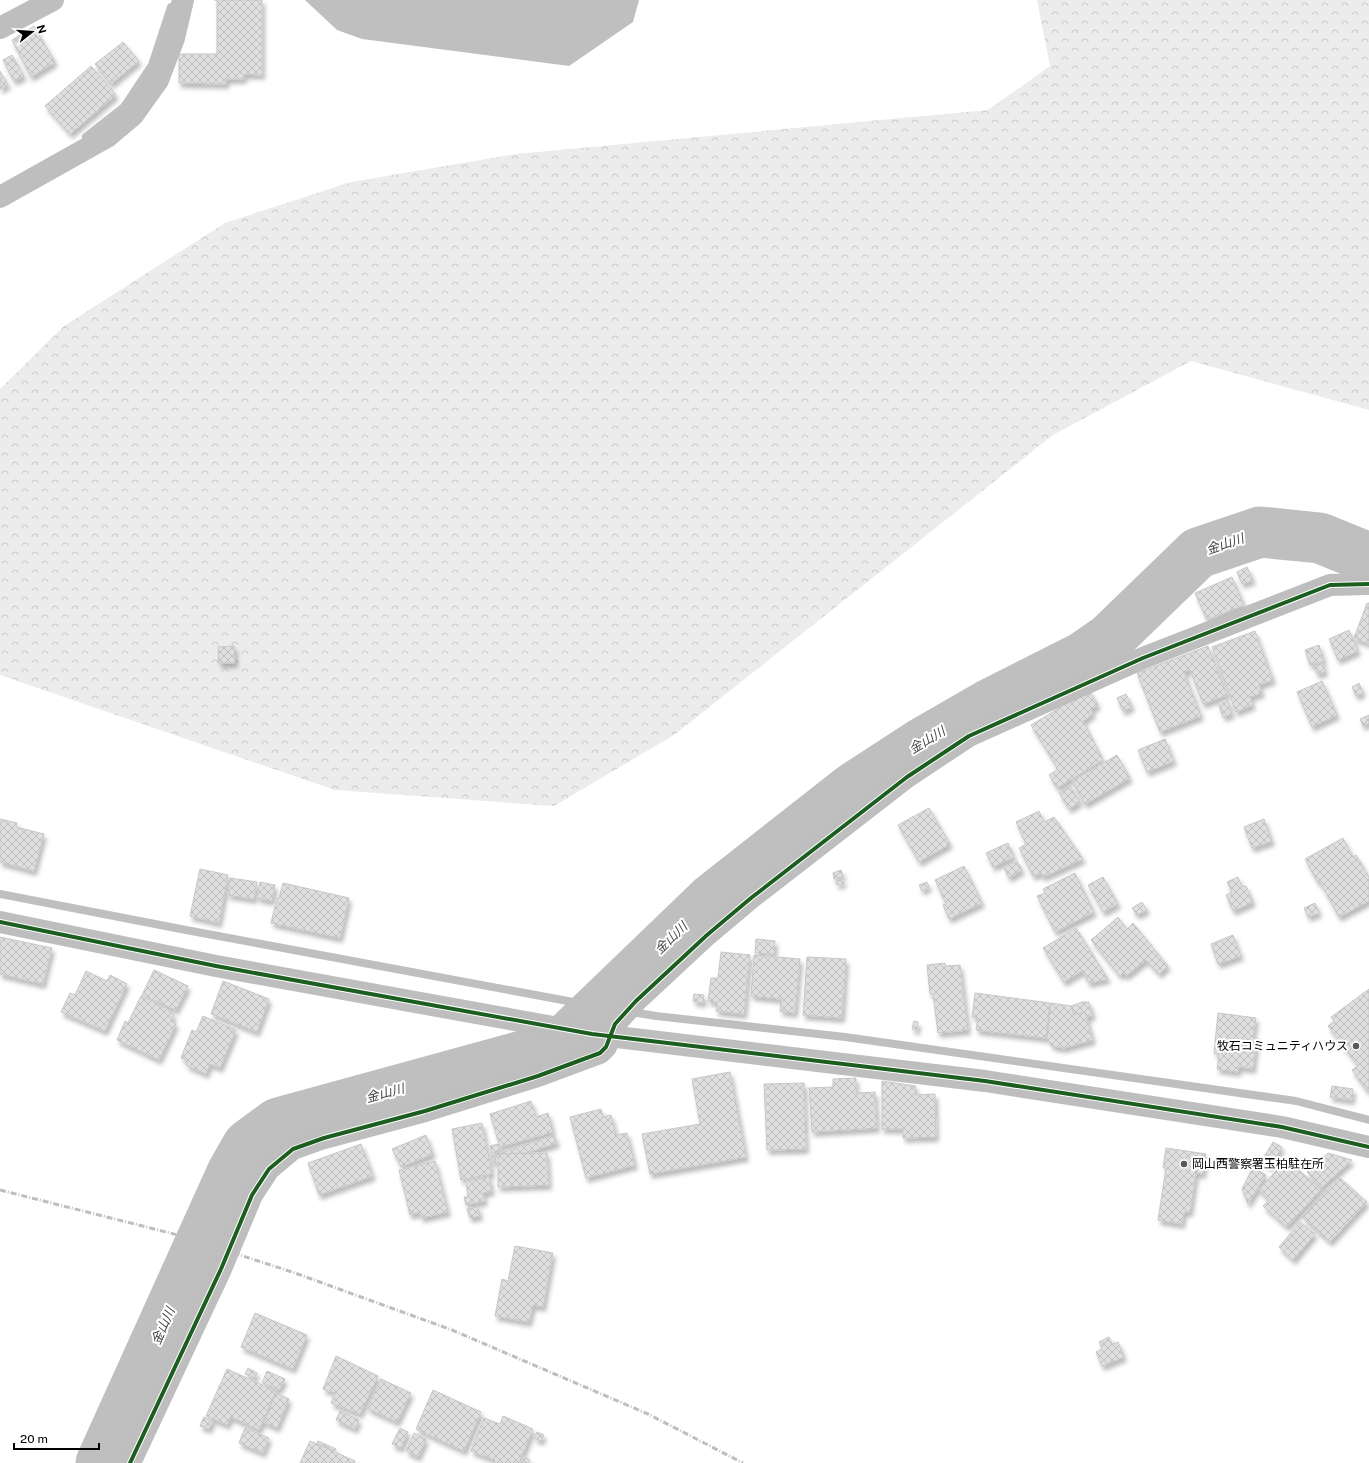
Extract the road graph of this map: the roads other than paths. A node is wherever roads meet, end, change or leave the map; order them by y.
1 (53, 0) edge
2 (183, 0) edge
3 (0, 28) edge
4 (0, 197) edge
5 (1369, 584) edge
6 (0, 922) edge
7 (607, 1030) junction
8 (1369, 1147) edge
9 (130, 1463) edge

1 - 3 street
2 - 4 street
5 - 7 street
6 - 7 street
7 - 8 street
7 - 9 street

